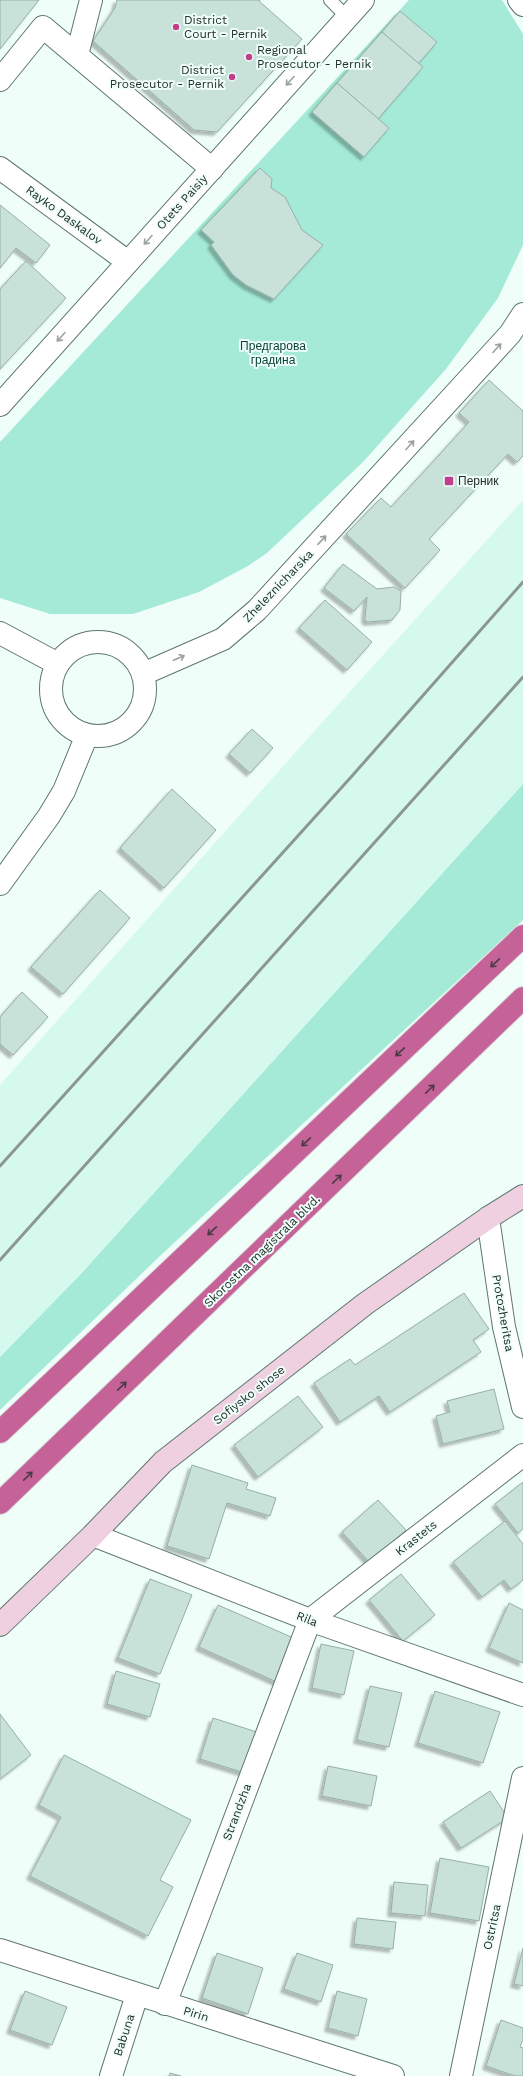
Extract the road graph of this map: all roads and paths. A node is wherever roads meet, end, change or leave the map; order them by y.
1 (91, 0) edge
2 (330, 0) edge
3 (364, 0) edge
4 (519, 0) edge
5 (523, 5) edge
6 (348, 17) junction
7 (77, 55) junction
8 (0, 80) edge
9 (0, 168) edge
10 (212, 168) junction
11 (128, 262) junction
12 (523, 314) edge
13 (0, 405) edge
14 (0, 633) edge
15 (58, 664) junction
16 (143, 674) junction
17 (87, 735) junction
18 (0, 884) edge
19 (523, 936) edge
20 (523, 998) edge
21 (523, 1196) edge
22 (488, 1218) junction
23 (523, 1407) edge
24 (0, 1432) edge
25 (523, 1456) edge
26 (0, 1503) edge
27 (93, 1535) junction
28 (310, 1620) junction
29 (0, 1625) edge
30 (523, 1695) edge
31 (523, 1778) edge
32 (0, 1950) edge
33 (137, 1995) junction
34 (165, 2004) junction
35 (111, 2076) edge
36 (393, 2076) edge
37 (461, 2076) edge

1 - 7 street
2 - 6 lane
3 - 6 street, Otets Paisiy
4 - 5 street
6 -> 10 street, Otets Paisiy
7 - 8 street
7 - 10 street
9 - 11 street, Rayko Daskalov
10 -> 11 street, Otets Paisiy
11 -> 13 street, Otets Paisiy
16 -> 12 street, Zheleznicharska
14 - 15 street
15 - 16 street
15 - 17 street
16 - 17 street
17 - 18 street
19 -> 24 highway
26 -> 20 highway, Skorostna magistrala blvd.
21 - 22 main road, Sofiysko shose
22 - 23 street, Protozheritsa
22 - 27 main road, Sofiysko shose
25 - 28 street, Krastets
27 - 28 street, Rila
27 - 29 main road, Sofiysko shose
28 - 30 street, Rila
28 - 34 street, Strandzha
31 - 37 street, Ostritsa
32 - 33 street, Pirin
33 - 34 street, Pirin
33 - 35 street, Babuna
34 - 36 street, Pirin

